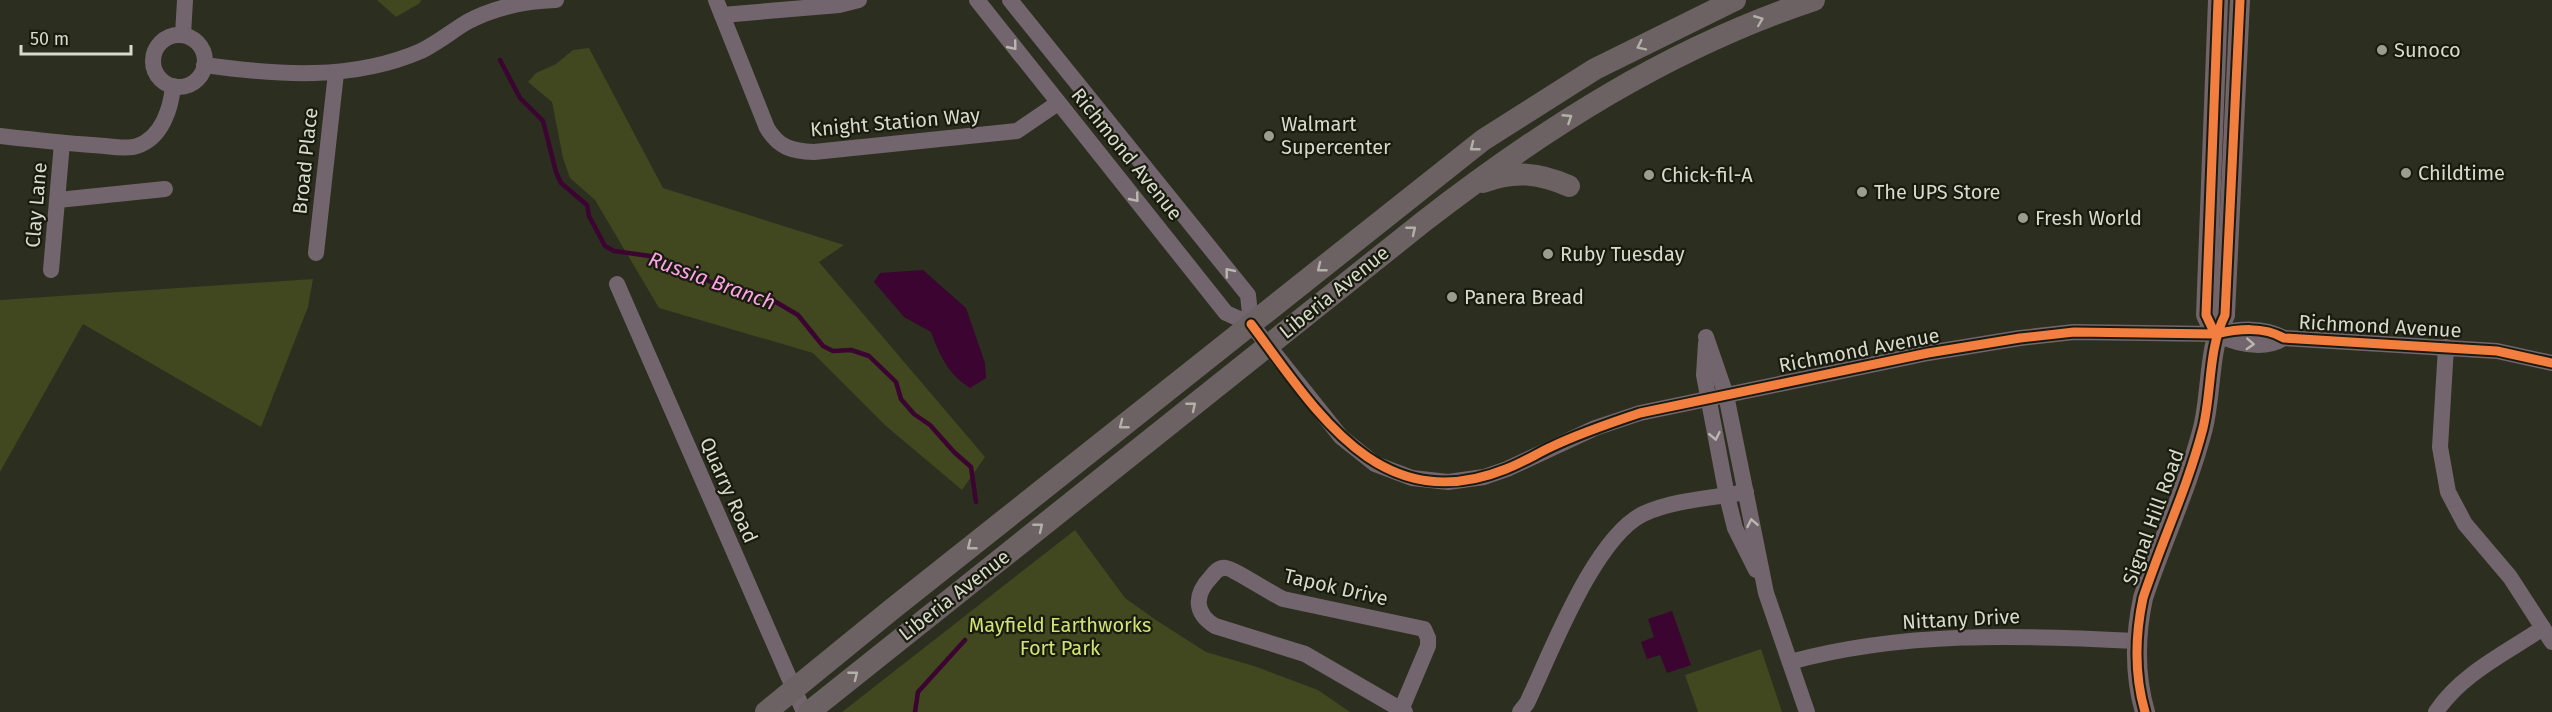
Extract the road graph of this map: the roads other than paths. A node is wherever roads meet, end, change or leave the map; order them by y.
1 (185, 0) edge
2 (555, 0) edge
3 (859, 0) edge
4 (977, 0) edge
5 (1010, 0) edge
6 (1735, 0) edge
7 (1814, 0) edge
8 (2218, 0) edge
9 (2240, 0) edge
10 (720, 8) edge
11 (183, 35) junction
12 (204, 65) junction
13 (336, 73) junction
14 (173, 86) junction
15 (1058, 103) junction
16 (2213, 114) junction
17 (0, 136) edge
18 (62, 143) junction
19 (1569, 186) dead end
20 (1467, 188) junction
21 (165, 189) dead end
22 (2230, 197) junction
23 (58, 200) junction
24 (316, 253) dead end
25 (51, 270) dead end
26 (617, 284) dead end
27 (1251, 324) junction
28 (2215, 334) junction
29 (1268, 345) junction
30 (2446, 347) junction
31 (2552, 363) edge
32 (1726, 395) junction
33 (1708, 399) junction
34 (1746, 492) junction
35 (1726, 496) junction
36 (1763, 580) junction
37 (2548, 635) edge
38 (2136, 641) junction
39 (1790, 662) junction
40 (794, 688) junction
41 (1403, 711) edge
42 (766, 712) edge
43 (807, 712) edge
44 (1520, 712) edge
45 (1807, 712) edge
46 (2145, 712) edge
47 (2436, 712) edge

1 - 11 street
2 - 13 street
3 - 10 street
4 -> 15 street, Richmond Avenue
27 -> 5 street, Richmond Avenue
6 -> 27 highway, Liberia Avenue
20 -> 7 highway, Liberia Avenue
8 - 16 main road, Signal Hill Road
9 - 22 main road, Signal Hill Road
10 - 15 street, Knight Station Way
11 - 12 street
11 - 14 street
12 - 13 street
12 - 14 street
13 - 24 street, Broad Place
14 - 18 street
15 -> 27 street, Richmond Avenue
16 - 22 main road
16 - 28 main road, Signal Hill Road
17 - 18 street
18 - 23 street, Clay Lane
19 - 20 highway
29 -> 20 highway, Liberia Avenue
21 - 23 street
22 - 28 main road, Signal Hill Road
23 - 25 street, Clay Lane
26 - 40 street, Quarry Road
27 - 29 street, Richmond Avenue
27 -> 40 highway, Liberia Avenue
28 - 30 street, Richmond Avenue
28 - 32 street, Richmond Avenue
28 - 38 main road, Signal Hill Road
29 - 33 street, Richmond Avenue
43 -> 29 highway, Liberia Avenue
30 - 31 street, Richmond Avenue
30 - 37 street
32 - 33 street, Richmond Avenue
32 - 33 street
32 - 34 street
33 -> 35 street
34 - 35 street
36 -> 34 street
35 - 36 street
35 - 44 street
36 - 39 street
37 - 47 street
38 - 39 street, Nittany Drive
38 - 46 main road, Signal Hill Road
39 - 45 street
40 - 42 highway, Liberia Avenue
40 - 43 street, Quarry Road
41 - 41 street, Tapok Drive

